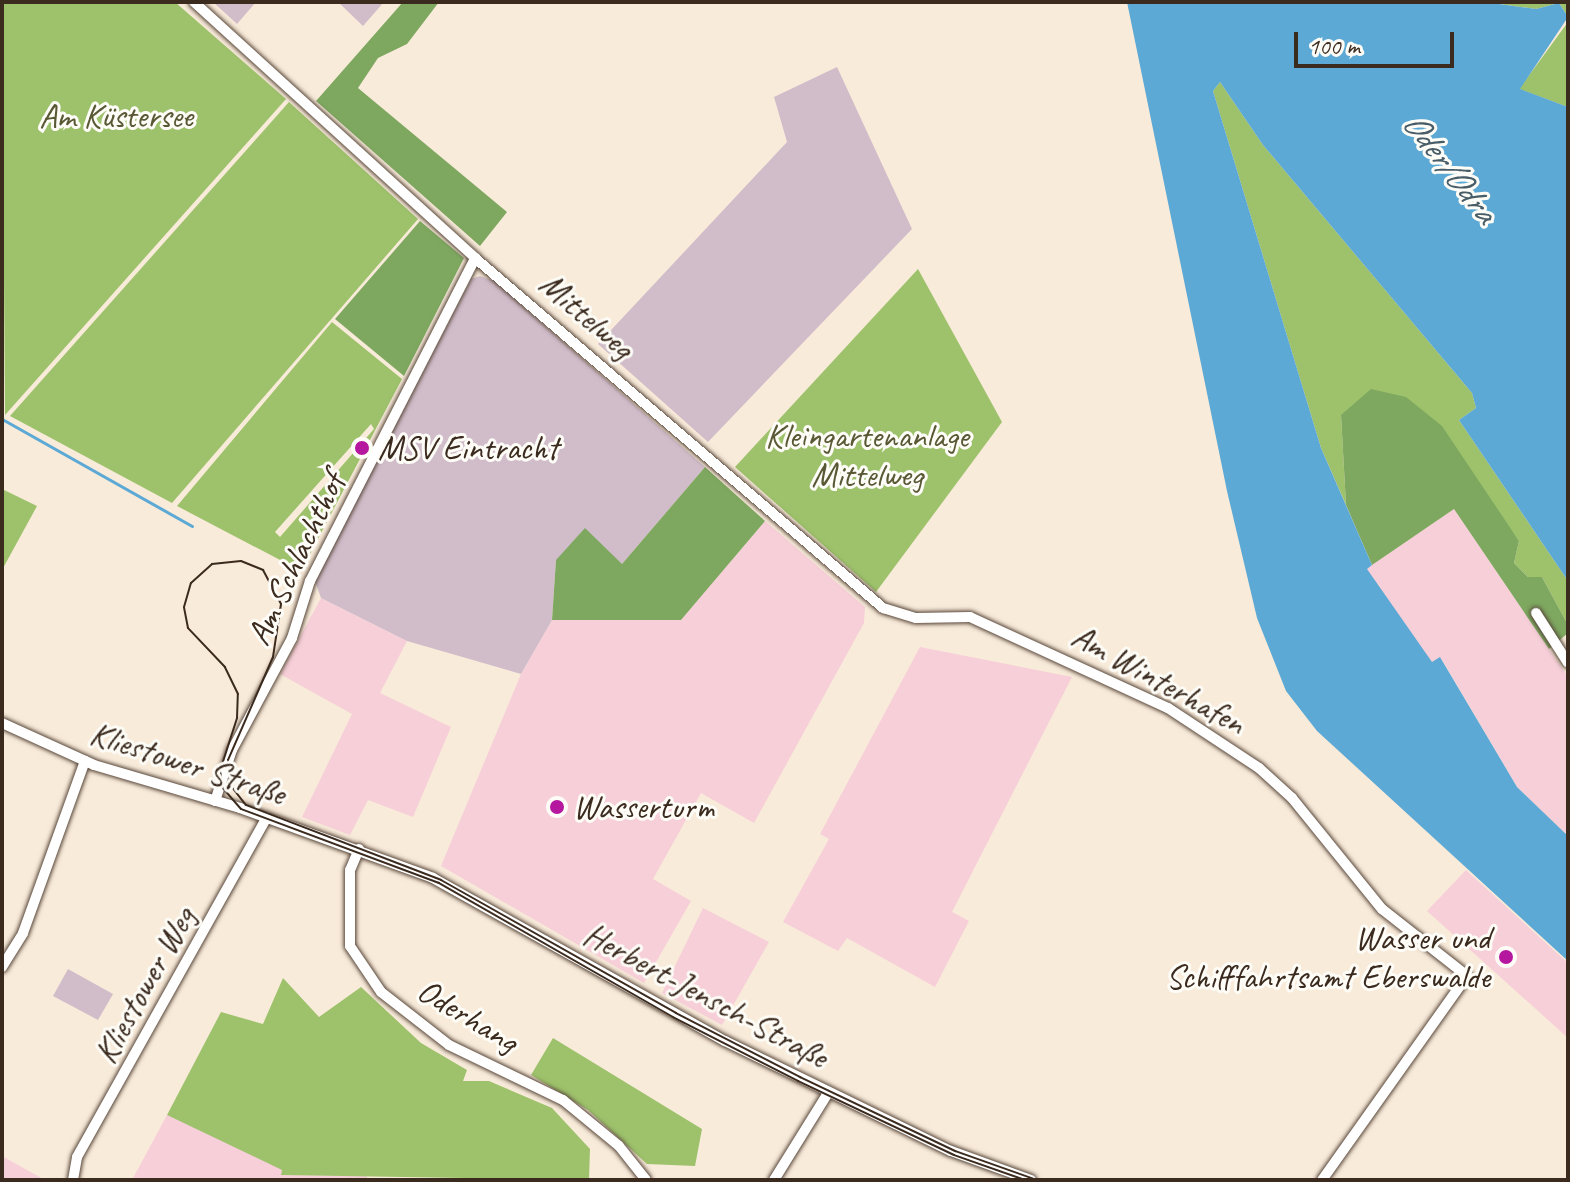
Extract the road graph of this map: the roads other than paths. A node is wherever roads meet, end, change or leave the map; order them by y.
1 (194, 2) edge
2 (475, 258) junction
3 (1536, 613) dead end
4 (970, 617) joint
5 (1568, 663) edge
6 (2, 723) edge
7 (85, 761) junction
8 (215, 801) junction
9 (267, 817) junction
10 (359, 849) junction
11 (2, 967) edge
12 (828, 1093) junction
13 (73, 1180) edge
14 (646, 1180) edge
15 (774, 1180) edge
16 (1031, 1180) edge
17 (1322, 1180) edge

1 - 2 street, Mittelweg
2 - 4 street, Mittelweg
2 - 8 street, Am Schlachthof
3 - 5 street
4 - 17 street, Am Winterhafen
6 - 7 street, Kliestower Straße
7 - 8 street, Kliestower Straße
7 - 11 street
8 - 9 street, Kliestower Straße
9 - 10 street, Kliestower Straße
9 - 13 street, Kliestower Weg
10 - 12 street, Herbert-Jensch-Straße
10 - 14 street, Oderhang
12 - 15 street
12 - 16 street, Herbert-Jensch-Straße

